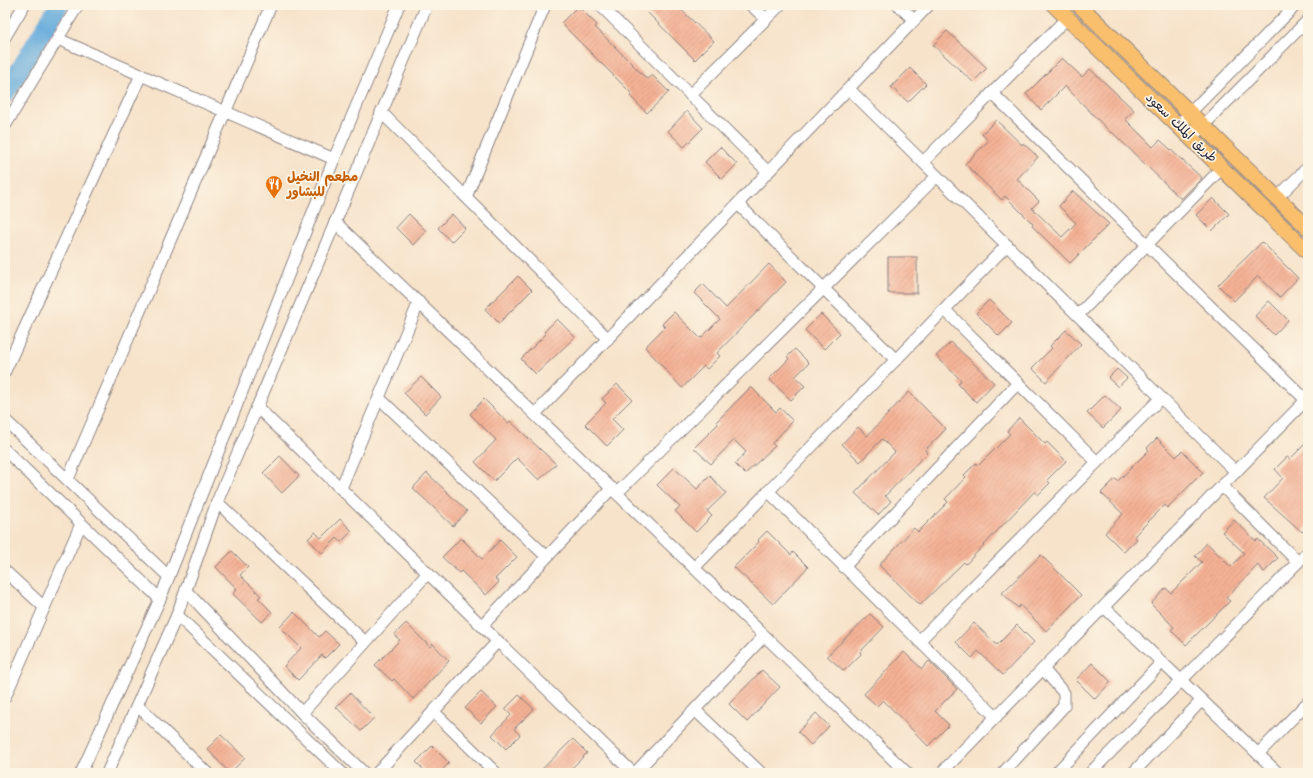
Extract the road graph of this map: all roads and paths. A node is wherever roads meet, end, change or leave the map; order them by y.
1 (78, 5) edge
2 (271, 5) edge
3 (399, 5) edge
4 (427, 5) edge
5 (545, 5) edge
6 (600, 5) edge
7 (751, 5) edge
8 (780, 5) edge
9 (898, 5) edge
10 (929, 5) edge
11 (1054, 5) edge
12 (1079, 5) edge
13 (1296, 5) edge
14 (22, 6) edge
15 (1067, 18) junction
16 (766, 19) junction
17 (914, 20) junction
18 (1308, 20) edge
19 (5, 37) edge
20 (58, 39) junction
21 (141, 76) junction
22 (848, 88) junction
23 (992, 92) junction
24 (690, 95) junction
25 (226, 112) junction
26 (381, 112) junction
27 (1190, 113) junction
28 (1178, 125) junction
29 (5, 126) edge
30 (1203, 126) junction
31 (1191, 138) junction
32 (334, 160) junction
33 (923, 162) junction
34 (1308, 167) edge
35 (1222, 168) junction
36 (768, 172) junction
37 (937, 176) junction
38 (466, 197) junction
39 (1277, 198) junction
40 (738, 204) junction
41 (335, 222) junction
42 (1308, 228) edge
43 (1147, 244) junction
44 (1007, 245) junction
45 (1308, 252) edge
46 (823, 288) junction
47 (419, 302) junction
48 (945, 310) junction
49 (1078, 315) junction
50 (608, 339) junction
51 (896, 360) junction
52 (5, 371) edge
53 (1018, 383) junction
54 (379, 398) junction
55 (1162, 398) junction
56 (1307, 399) edge
57 (257, 407) junction
58 (535, 414) junction
59 (5, 420) edge
60 (5, 450) edge
61 (1097, 462) junction
62 (1236, 472) junction
63 (68, 479) junction
64 (1222, 486) junction
65 (341, 488) junction
66 (614, 491) junction
67 (769, 492) junction
68 (217, 502) junction
69 (81, 524) junction
70 (1308, 552) edge
71 (547, 557) junction
72 (1298, 562) junction
73 (844, 567) junction
74 (694, 568) junction
75 (5, 571) edge
76 (428, 573) junction
77 (168, 576) junction
78 (186, 591) junction
79 (160, 599) junction
80 (44, 607) junction
81 (1104, 607) junction
82 (178, 615) junction
83 (482, 626) junction
84 (764, 636) junction
85 (498, 641) junction
86 (919, 641) junction
87 (365, 642) junction
88 (1162, 662) junction
89 (1043, 669) junction
90 (8, 680) edge
91 (1181, 680) junction
92 (5, 697) edge
93 (1202, 700) junction
94 (1308, 702) edge
95 (138, 706) junction
96 (695, 710) junction
97 (434, 712) junction
98 (302, 713) junction
99 (996, 717) junction
100 (1258, 754) junction
101 (81, 773) edge
102 (107, 773) edge
103 (207, 773) edge
104 (342, 773) edge
105 (364, 773) edge
106 (377, 773) edge
107 (496, 773) edge
108 (634, 773) edge
109 (761, 773) edge
110 (907, 773) edge
111 (941, 773) edge
112 (1003, 773) edge
113 (1056, 773) edge
114 (1090, 773) edge
115 (1133, 773) edge
116 (1278, 773) edge

1 - 20 street
2 - 25 street
3 - 32 street
4 - 26 street
5 - 38 street
6 - 24 street
7 - 16 street
8 - 16 street
9 - 17 street
10 - 17 street
11 - 15 main road, طريق الملك سعود
12 - 27 main road, طريق الملك سعود
13 - 27 street
14 - 19 street
15 - 23 street
15 - 28 main road, طريق الملك سعود
16 - 24 street
17 - 22 street
18 - 30 street
20 - 21 street
20 - 29 street
21 - 25 street
21 - 52 street
22 - 33 street
22 - 36 street
23 - 33 street
23 - 43 street
24 - 36 street
25 - 32 street
25 - 63 street
26 - 38 street
26 - 41 street
27 - 28 street
27 - 30 main road, طريق الملك سعود
28 - 31 main road, طريق الملك سعود
30 - 31 street
30 - 39 main road, طريق الملك سعود
31 - 35 main road, طريق الملك سعود
32 - 77 street
33 - 37 street
34 - 39 street
35 - 43 street
35 - 45 main road, طريق الملك سعود
36 - 40 street
37 - 44 street
37 - 46 street
38 - 50 street
39 - 42 main road, طريق الملك سعود
40 - 46 street
40 - 50 street
41 - 47 street
41 - 57 street
43 - 49 street
43 - 56 street
44 - 48 street
44 - 49 street
46 - 51 street
46 - 66 street
47 - 54 street
47 - 58 street
48 - 51 street
48 - 53 street
49 - 55 street
50 - 58 street
51 - 67 street
53 - 61 street
53 - 73 street
54 - 65 street
54 - 71 street
55 - 61 street
55 - 62 street
56 - 62 street
57 - 65 street
57 - 68 street
58 - 66 street
59 - 63 street
60 - 69 street
61 - 86 street
62 - 64 street
63 - 77 street
64 - 72 street
64 - 81 street
65 - 76 street
66 - 71 street
66 - 74 street
67 - 73 street
67 - 74 street
68 - 78 street
68 - 87 street
69 - 79 street
69 - 80 street
70 - 72 street
71 - 83 street
72 - 91 street
73 - 86 street
74 - 84 street
75 - 80 street
76 - 83 street
76 - 87 street
77 - 79 street
78 - 82 street
78 - 98 street
79 - 101 street
80 - 90 street
81 - 88 street
81 - 89 street
82 - 95 street
82 - 104 street
83 - 85 street
84 - 96 street
84 - 110 street
85 - 97 street
85 - 108 street
86 - 99 street
87 - 98 street
88 - 91 street
88 - 113 street
89 - 99 street
89 - 112 street
90 - 92 street
91 - 93 street
91 - 114 street
93 - 100 street
93 - 115 street
94 - 100 street
95 - 102 street
95 - 103 street
96 - 108 street
96 - 109 street
97 - 106 street
97 - 107 street
98 - 105 street
99 - 111 street
100 - 116 street

